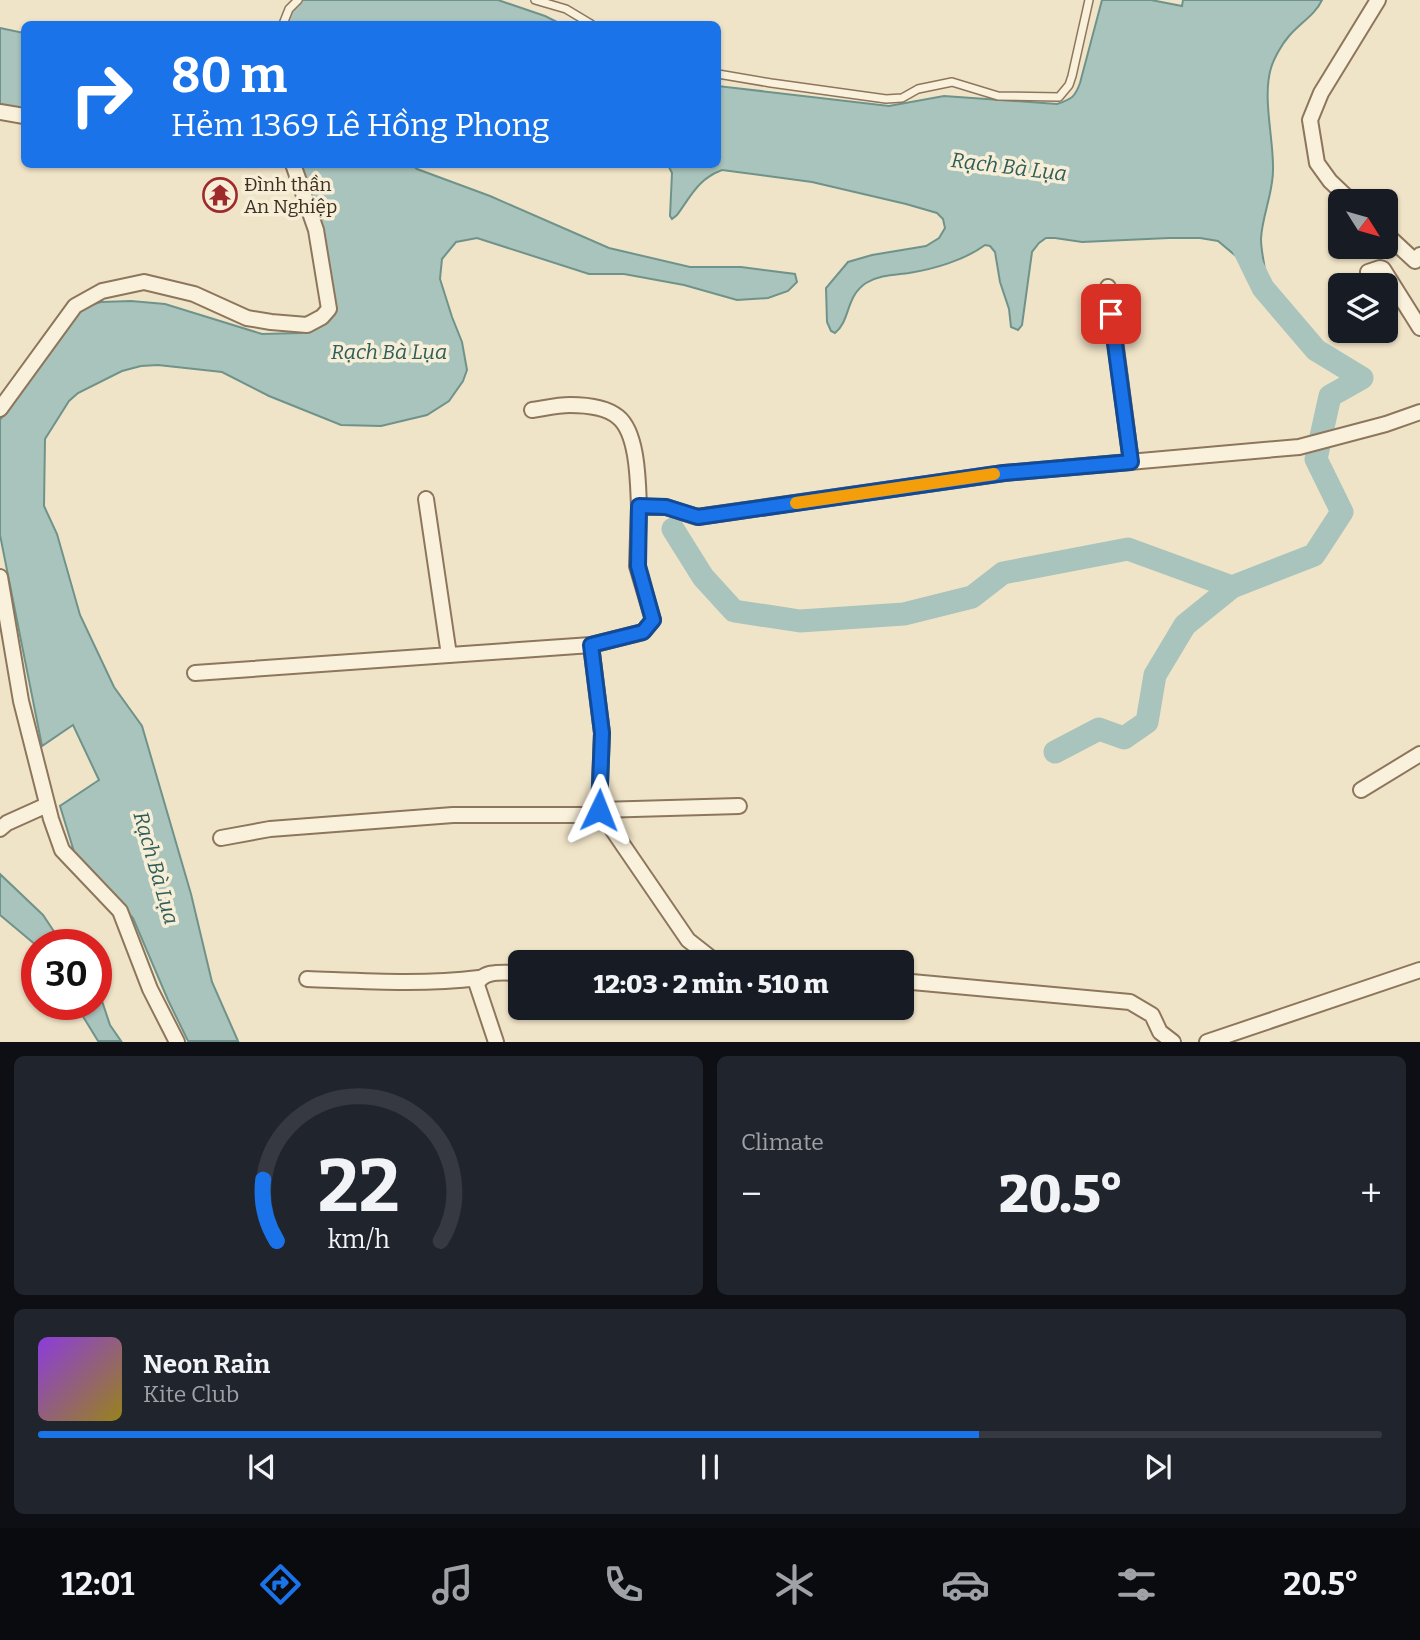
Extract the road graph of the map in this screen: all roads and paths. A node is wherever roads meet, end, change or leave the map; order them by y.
1 (298, 0) edge
2 (535, 0) edge
3 (1089, 0) edge
4 (1378, 0) edge
5 (284, 21) edge
6 (587, 21) edge
7 (721, 75) edge
8 (0, 112) edge
9 (21, 116) edge
10 (294, 168) edge
11 (1338, 189) edge
12 (1398, 244) edge
13 (1418, 262) edge
14 (1368, 272) dead end
15 (1108, 287) dead end
16 (1420, 328) edge
17 (0, 409) edge
18 (532, 410) dead end
19 (1420, 412) edge
20 (1131, 462) junction
21 (426, 499) dead end
22 (639, 506) junction
23 (0, 577) edge
24 (591, 645) junction
25 (449, 655) junction
26 (195, 673) dead end
27 (1420, 754) edge
28 (1361, 790) dead end
29 (47, 804) junction
30 (739, 806) dead end
31 (601, 812) junction
32 (0, 829) edge
33 (221, 838) dead end
34 (701, 950) edge
35 (1420, 970) edge
36 (508, 973) edge
37 (479, 978) junction
38 (307, 979) dead end
39 (914, 982) edge
40 (177, 1041) edge
41 (496, 1041) edge
42 (1173, 1041) edge
43 (1207, 1041) edge

1 - 5 lane
2 - 6 lane
3 - 7 lane
4 - 11 street
8 - 9 street
10 - 17 street
12 - 13 street
14 - 16 street
15 - 20 street
18 - 22 street
19 - 20 street
20 - 22 street
21 - 25 street
22 - 24 street
23 - 29 street
24 - 25 street
24 - 31 street
25 - 26 street
27 - 28 street
29 - 32 street
29 - 40 street
30 - 31 street
31 - 33 street
31 - 34 street
35 - 43 street
36 - 37 street
37 - 38 street
37 - 41 street
39 - 42 street

